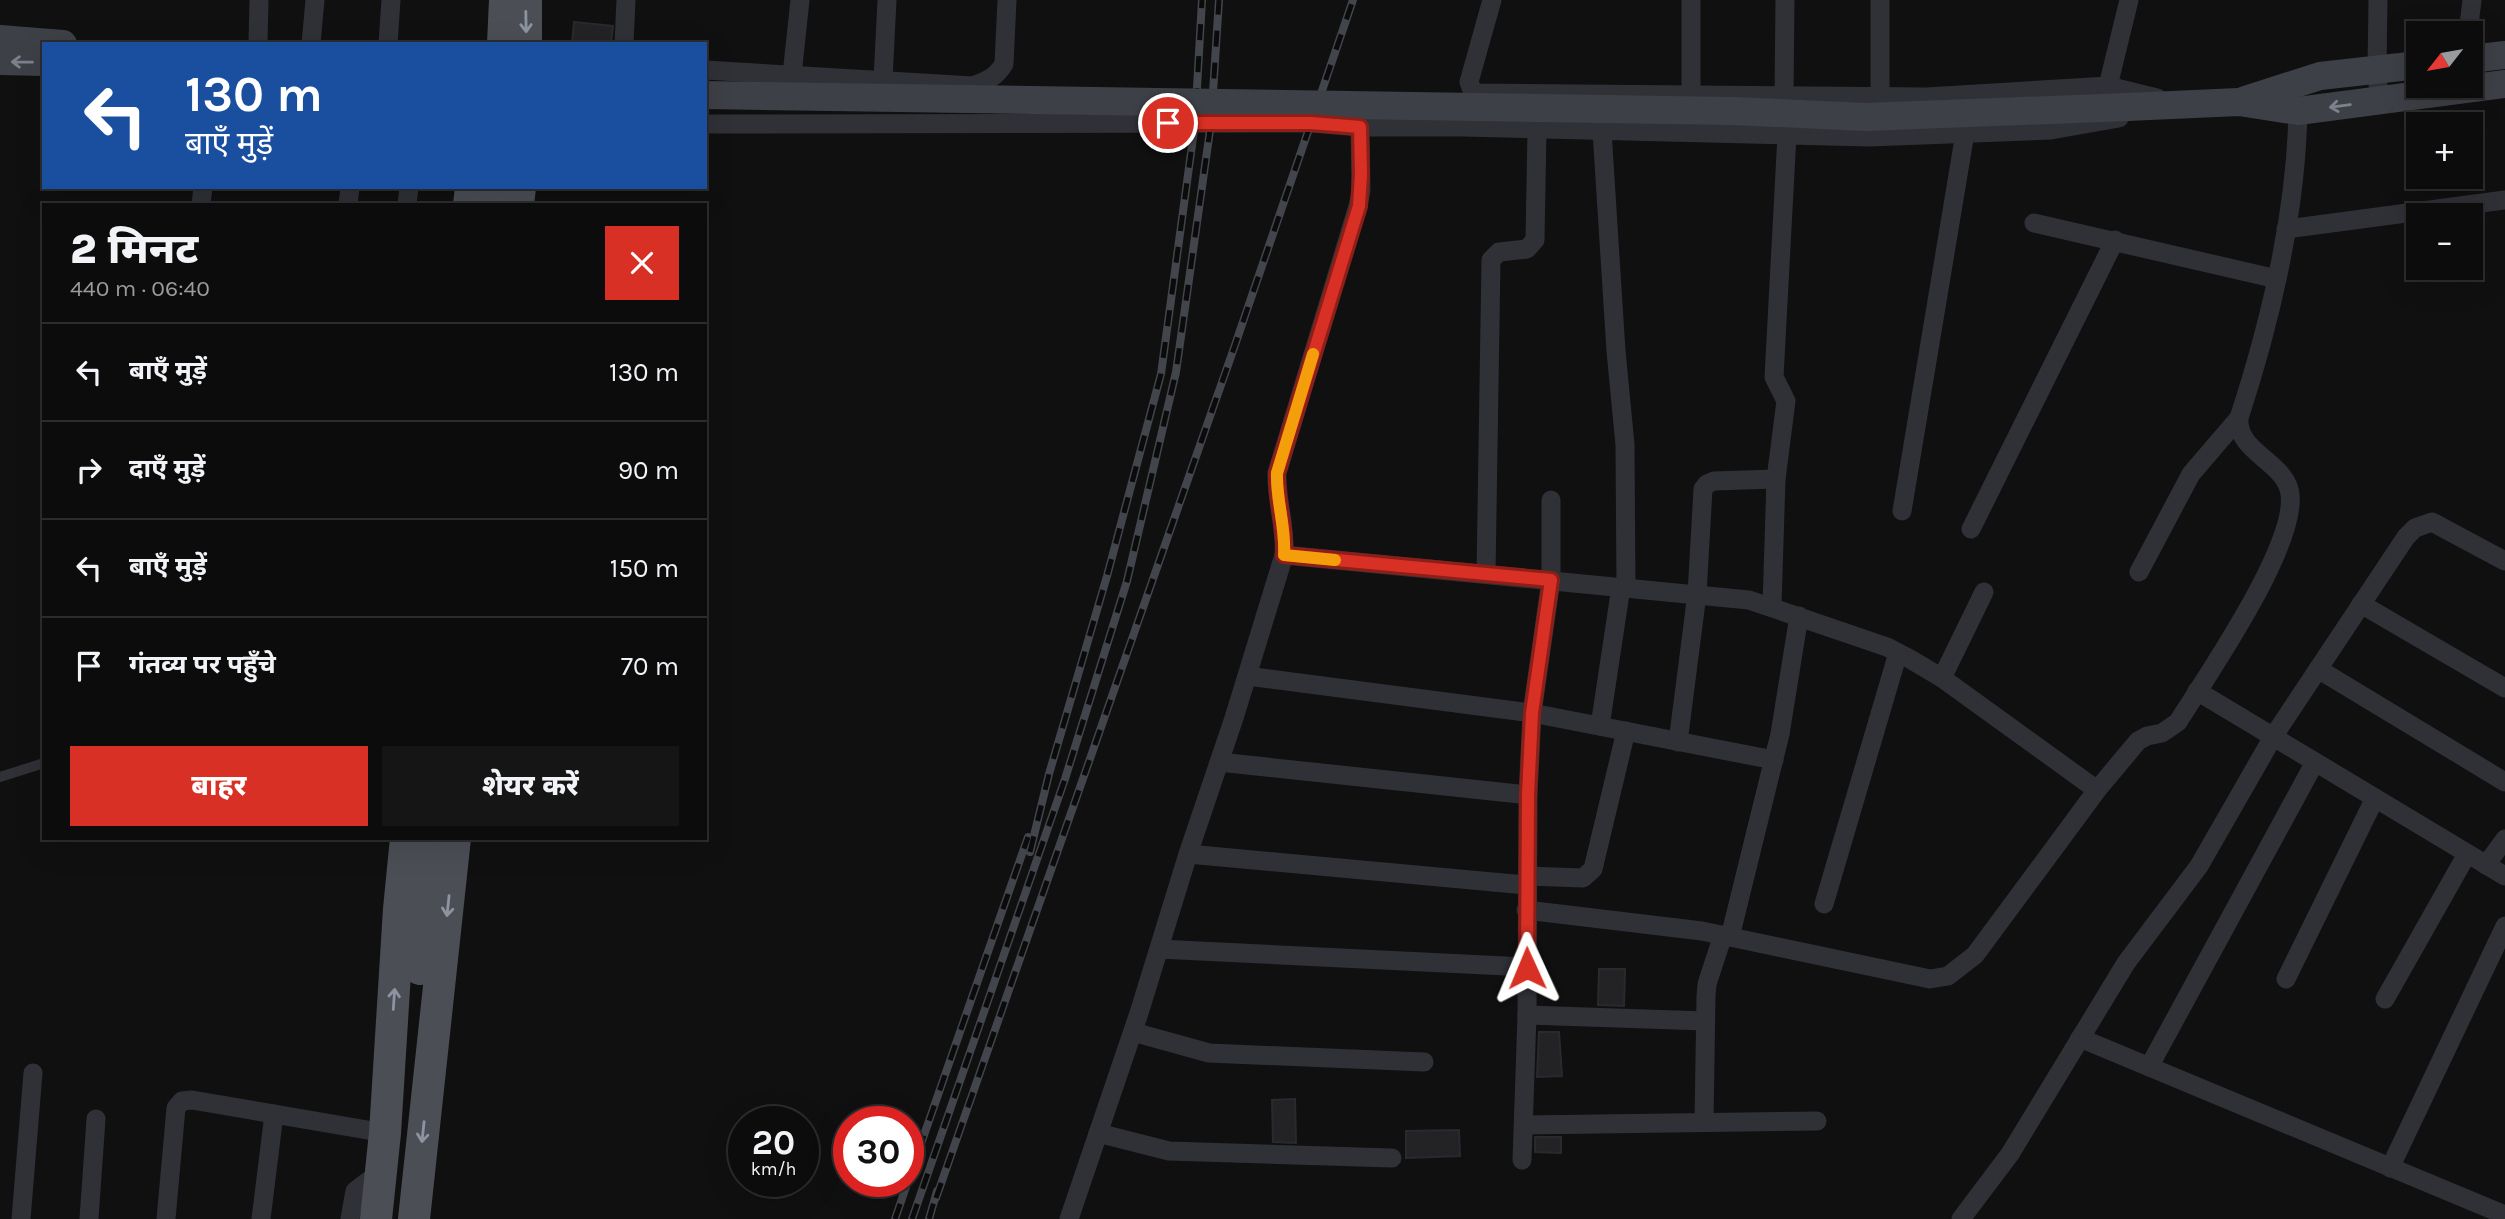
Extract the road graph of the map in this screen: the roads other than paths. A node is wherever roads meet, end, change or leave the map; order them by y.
1 (259, 0) edge
2 (314, 0) edge
3 (391, 0) edge
4 (483, 0) edge
5 (505, 0) edge
6 (526, 0) edge
7 (626, 0) edge
8 (800, 0) edge
9 (887, 0) edge
10 (1007, 0) edge
11 (1492, 0) edge
12 (1691, 0) edge
13 (1785, 0) edge
14 (1880, 0) edge
15 (2129, 0) edge
16 (2378, 0) edge
17 (2472, 0) edge
18 (2469, 21) edge
19 (0, 39) edge
20 (42, 42) edge
21 (258, 42) edge
22 (312, 42) edge
23 (388, 42) edge
24 (482, 42) edge
25 (503, 42) edge
26 (526, 42) edge
27 (624, 42) edge
28 (2505, 55) edge
29 (2483, 58) edge
30 (0, 61) edge
31 (42, 62) edge
32 (2406, 66) edge
33 (2377, 69) junction
34 (707, 70) edge
35 (792, 75) junction
36 (883, 80) junction
37 (2505, 83) edge
38 (2483, 85) edge
39 (2108, 86) junction
40 (707, 94) edge
41 (1691, 94) junction
42 (1784, 95) junction
43 (1880, 96) junction
44 (2406, 96) edge
45 (2379, 100) junction
46 (2239, 102) junction
47 (2189, 106) junction
48 (2298, 111) junction
49 (707, 124) edge
50 (1360, 127) junction
51 (1537, 129) junction
52 (1602, 131) junction
53 (1965, 133) junction
54 (1787, 135) junction
55 (2505, 200) edge
56 (2034, 223) dead end
57 (2286, 229) junction
58 (2116, 240) junction
59 (2277, 279) junction
60 (2239, 418) junction
61 (1776, 478) junction
62 (1551, 500) dead end
63 (1902, 511) dead end
64 (1971, 529) dead end
65 (1284, 555) junction
66 (2505, 561) edge
67 (2139, 572) dead end
68 (1486, 574) junction
69 (1551, 580) junction
70 (1623, 587) junction
71 (1984, 592) dead end
72 (1697, 594) junction
73 (2361, 604) junction
74 (1772, 606) junction
75 (1799, 616) junction
76 (1898, 653) junction
77 (2318, 669) junction
78 (1247, 676) junction
79 (1942, 678) junction
80 (2505, 688) edge
81 (2197, 691) junction
82 (1532, 713) junction
83 (1600, 726) junction
84 (1626, 731) junction
85 (2269, 735) junction
86 (1678, 742) junction
87 (1774, 760) junction
88 (1219, 762) junction
89 (2315, 762) junction
90 (42, 764) edge
91 (0, 777) edge
92 (2505, 782) edge
93 (2096, 790) junction
94 (1528, 795) junction
95 (2375, 798) junction
96 (2505, 839) edge
97 (406, 840) edge
98 (432, 840) edge
99 (455, 840) edge
100 (2467, 853) junction
101 (1188, 854) junction
102 (2486, 865) junction
103 (2505, 876) edge
104 (1527, 881) junction
105 (1824, 904) dead end
106 (1526, 910) junction
107 (2505, 926) edge
108 (1726, 936) junction
109 (1159, 949) junction
110 (1527, 968) junction
111 (2286, 979) dead end
112 (2385, 999) dead end
113 (1527, 1015) junction
114 (1705, 1021) junction
115 (1133, 1032) junction
116 (2080, 1038) junction
117 (415, 1041) junction
118 (1424, 1062) dead end
119 (2149, 1067) junction
120 (389, 1070) junction
121 (33, 1073) dead end
122 (428, 1080) junction
123 (274, 1114) junction
124 (96, 1119) dead end
125 (1817, 1121) dead end
126 (1704, 1122) junction
127 (1524, 1125) junction
128 (385, 1133) junction
129 (1098, 1133) junction
130 (1392, 1158) dead end
131 (1522, 1160) dead end
132 (2390, 1168) junction
133 (380, 1172) junction
134 (2505, 1214) edge
135 (21, 1219) edge
136 (89, 1219) edge
137 (166, 1219) edge
138 (261, 1219) edge
139 (350, 1219) edge
140 (376, 1219) edge
141 (414, 1219) edge
142 (1069, 1219) edge
143 (1961, 1219) edge

1 - 21 street
2 - 22 street
3 - 23 street
4 - 24 main road
5 - 25 main road
6 -> 26 main road
7 - 27 street
8 - 35 street
9 - 36 street
10 - 36 street
11 - 41 street
12 - 41 street
13 - 42 street
14 - 43 street
15 - 39 street
16 - 33 street
17 - 18 street
19 - 20 main road
28 - 29 main road
31 -> 30 main road
32 - 33 main road
33 - 45 street
33 - 46 main road
34 - 35 street
35 - 36 street
37 - 38 main road
39 - 43 street
39 - 47 street
40 - 47 main road, bridge
41 - 42 street
42 - 43 street
44 - 45 main road
45 -> 48 main road
46 - 47 main road
46 - 48 main road
47 - 53 street
48 - 57 street
49 - 50 street
50 - 51 street
50 - 65 street
51 - 52 street
51 - 68 street
52 - 54 street
52 - 70 street
53 - 54 street
53 - 63 street
54 - 61 street
55 - 57 street
56 - 58 street
57 - 59 street
58 - 59 street
58 - 64 street
59 - 60 street
60 - 67 street
60 - 81 street
61 - 72 street
61 - 74 street
62 - 69 street
65 - 68 street
65 - 78 street
66 - 73 street
68 - 69 street
69 - 70 street
69 - 82 street
70 - 72 street
70 - 83 street
71 - 79 street
72 - 74 street
72 - 86 street
73 - 77 street
73 - 80 street
74 - 75 street
75 - 76 street
75 - 87 street
76 - 79 street
76 - 105 street
77 - 85 street
77 - 92 street
78 - 82 street
78 - 88 street
79 - 93 street
81 - 85 street
81 - 93 street
82 - 83 street
82 - 94 street
83 - 84 street
84 - 86 street
84 - 104 street
85 - 89 street
85 - 116 street
86 - 87 street
87 - 108 street
88 - 94 street
88 - 101 street
89 - 95 street
89 - 119 street
90 - 91 lane
93 - 108 street
94 - 104 street
95 - 100 street
95 - 111 street
96 - 102 street
120 -> 97 main road
98 - 117 main road
99 -> 122 main road
100 - 102 street
100 - 112 street
101 - 104 street
101 - 109 street
102 - 103 street
104 - 106 street
106 - 108 street
106 - 110 street
107 - 132 street
108 - 114 street
109 - 110 street
109 - 115 street
110 - 113 street
113 - 114 street
113 - 127 street
114 - 126 street
115 - 118 street
115 - 129 street
116 - 119 street
116 - 143 street
117 - 120 main road
117 - 122 main road
119 - 132 street
120 - 128 main road
121 - 135 street
122 -> 141 main road
123 - 128 street
123 - 137 street
123 - 138 street
124 - 136 street
125 - 126 street
126 - 127 street
127 - 131 street
128 - 133 main road
129 - 130 street
129 - 142 street
132 - 134 street
133 - 139 street
133 - 140 main road

